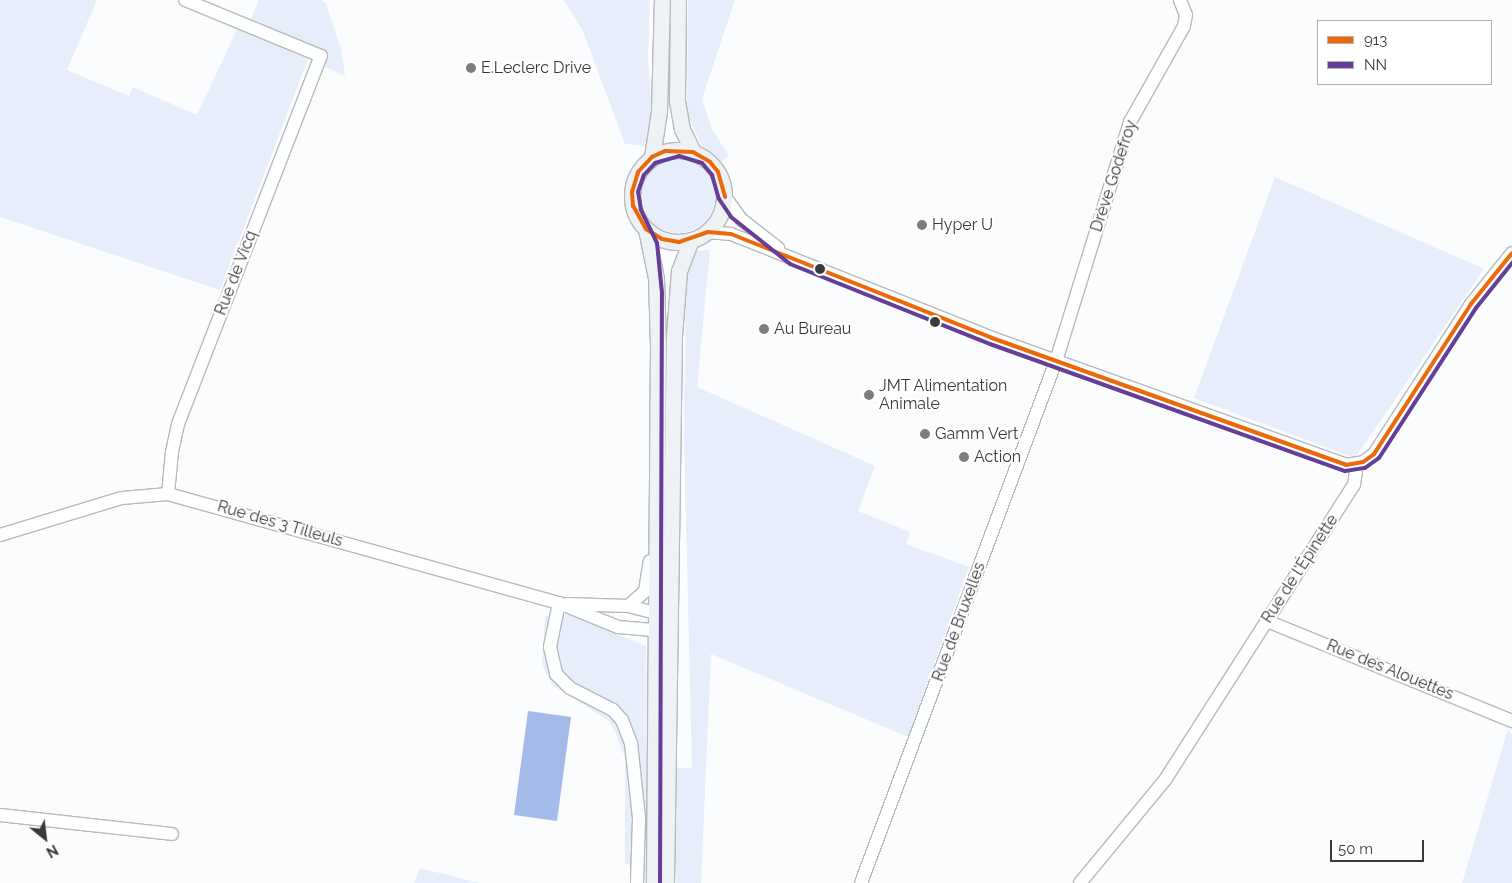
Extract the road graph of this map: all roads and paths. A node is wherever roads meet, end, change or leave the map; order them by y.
1 (185, 0) edge
2 (662, 0) edge
3 (678, 0) edge
4 (1180, 0) edge
5 (693, 152) junction
6 (652, 157) junction
7 (724, 197) junction
8 (646, 230) junction
9 (708, 232) junction
10 (691, 240) junction
11 (1512, 253) edge
12 (792, 258) junction
13 (1056, 361) junction
14 (1357, 464) junction
15 (168, 494) junction
16 (657, 509) junction
17 (0, 535) edge
18 (560, 603) junction
19 (628, 606) junction
20 (1267, 621) junction
21 (663, 623) junction
22 (1512, 721) edge
23 (0, 815) edge
24 (172, 834) dead end
25 (637, 883) edge
26 (654, 883) edge
27 (666, 883) edge
28 (861, 883) edge
29 (1080, 883) edge

1 - 15 street, Rue de Vicq
2 - 6 main road
3 - 5 main road
4 - 13 street, Drève Godefroy
5 - 6 main road
5 - 7 main road
6 - 8 main road
7 - 9 main road
7 - 12 street
8 - 10 main road
8 - 16 main road
9 - 10 main road
9 - 12 street
10 - 21 main road
11 - 14 street
12 - 13 street
13 - 14 street
13 - 28 street, Rue de Bruxelles
14 - 20 street, Rue de l'Épinette
15 - 17 street, Rue des 3 Tilleuls
15 - 18 street, Rue des 3 Tilleuls
16 - 19 street
16 - 21 main road
18 - 19 street, Rue des 3 Tilleuls
18 - 21 street, Rue des 3 Tilleuls
18 - 25 street
19 - 21 street, Rue des 3 Tilleuls
20 - 22 street, Rue des Alouettes
20 - 29 street, Rue de l'Épinette
21 - 26 main road
21 - 27 main road
23 - 24 street

